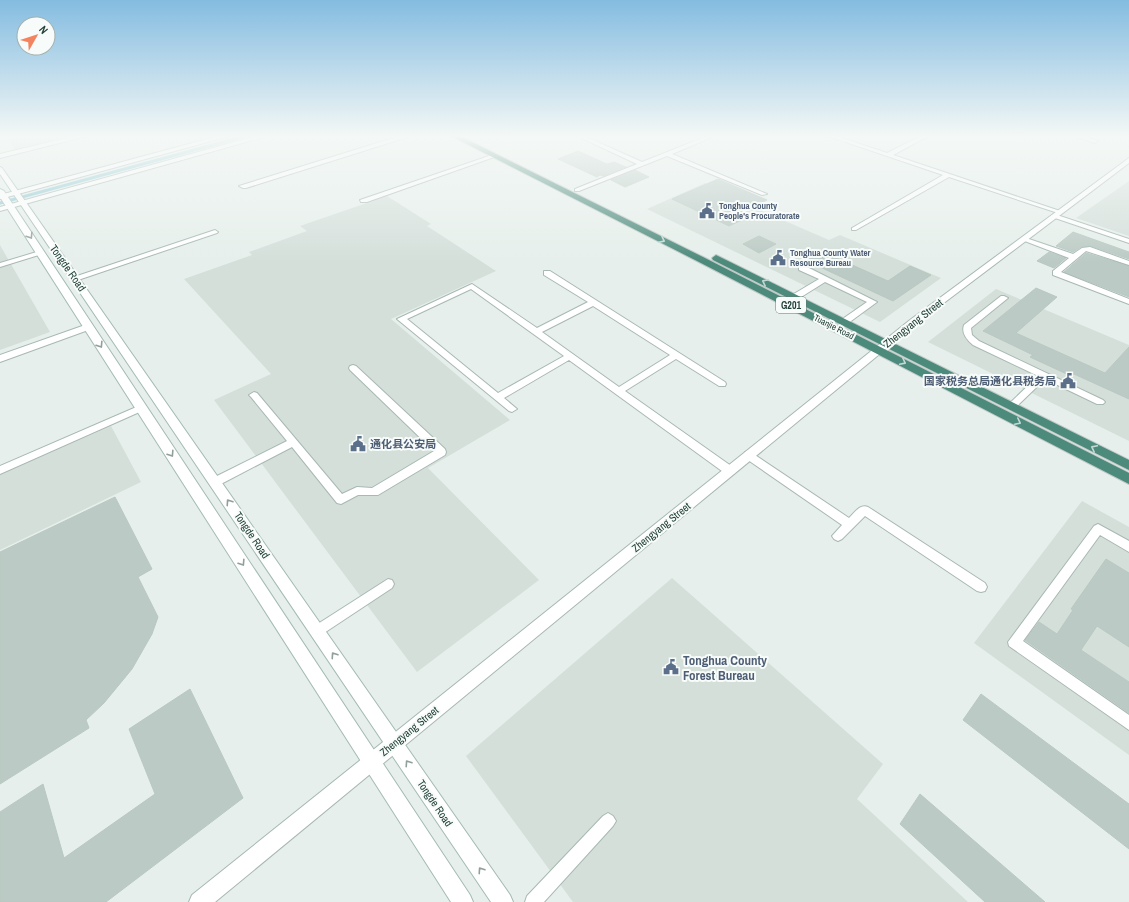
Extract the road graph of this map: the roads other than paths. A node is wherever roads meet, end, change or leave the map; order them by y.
1 (3, 177) edge
2 (83, 177) edge
3 (98, 177) edge
4 (272, 177) edge
5 (432, 177) edge
6 (537, 177) edge
7 (551, 177) edge
8 (609, 177) edge
9 (723, 177) edge
10 (944, 177) edge
11 (954, 177) edge
12 (1106, 177) edge
13 (243, 186) dead end
14 (577, 190) junction
15 (764, 194) dead end
16 (10, 199) edge
17 (364, 200) dead end
18 (1057, 214) junction
19 (854, 230) dead end
20 (215, 232) dead end
21 (1024, 239) junction
22 (1129, 242) edge
23 (40, 252) junction
24 (1074, 257) junction
25 (1129, 263) edge
26 (0, 265) edge
27 (802, 268) dead end
28 (547, 273) dead end
29 (75, 278) junction
30 (825, 279) junction
31 (796, 298) junction
32 (1004, 298) dead end
33 (1129, 302) edge
34 (593, 303) junction
35 (844, 322) junction
36 (88, 327) junction
37 (536, 332) junction
38 (883, 347) junction
39 (676, 355) junction
40 (570, 356) junction
41 (0, 358) edge
42 (353, 368) dead end
43 (1044, 375) junction
44 (722, 384) dead end
45 (619, 391) junction
46 (254, 395) dead end
47 (498, 397) junction
48 (1100, 402) dead end
49 (1012, 406) junction
50 (141, 408) junction
51 (512, 408) dead end
52 (293, 442) junction
53 (749, 455) junction
54 (1129, 465) edge
55 (0, 470) edge
56 (730, 470) junction
57 (1129, 479) edge
58 (215, 482) junction
59 (850, 524) junction
60 (838, 536) dead end
61 (1129, 547) edge
62 (388, 584) dead end
63 (981, 587) dead end
64 (318, 631) junction
65 (1129, 723) edge
66 (394, 743) junction
67 (371, 762) junction
68 (608, 821) dead end
69 (199, 902) edge
70 (463, 902) edge
71 (503, 902) edge
72 (533, 902) edge

1 - 16 street, Tongde Road
2 - 16 street
3 - 16 street
4 - 13 street
5 - 17 street
6 -> 38 highway, Tuanjie Road / G201
7 - 14 highway, Tuanjie Road / G201
8 - 14 lane
9 - 15 lane
10 - 19 lane
11 - 18 lane
12 - 18 street, Zhengyang Street
31 -> 14 highway, Tuanjie Road / G201
16 -> 23 street, Tongde Road
16 - 29 street, Tongde Road
18 - 21 street, Zhengyang Street
18 - 22 lane
20 - 29 lane
21 - 24 lane
21 - 38 street, Zhengyang Street
23 - 26 lane
23 - 36 street, Tongde Road
24 - 25 lane
24 - 33 lane
27 - 30 lane
28 - 34 lane
29 - 58 street, Tongde Road
30 - 31 lane
30 - 35 lane
31 - 35 highway, Tuanjie Road / G201
32 - 43 lane
34 - 37 lane
34 - 39 lane
35 - 38 highway, Tuanjie Road / G201
36 - 41 street
36 -> 50 street, Tongde Road
37 - 40 lane
37 - 47 lane
38 - 49 highway, Tuanjie Road / G201
38 - 53 street, Zhengyang Street
38 -> 57 highway, Tuanjie Road / G201
39 - 44 lane
39 - 45 lane
40 - 45 lane
40 - 47 lane
42 - 52 lane
43 - 48 lane
43 - 49 lane
45 - 56 lane
46 - 52 lane
47 - 51 lane
54 -> 49 highway, Tuanjie Road / G201
50 - 55 lane
50 -> 67 street, Tongde Road
52 - 58 lane
53 - 56 street, Zhengyang Street
53 - 59 lane
56 - 66 street, Zhengyang Street
64 -> 58 street, Tongde Road
59 - 60 lane
59 - 63 lane
61 - 65 lane
62 - 64 lane
66 -> 64 street, Tongde Road
66 - 67 street, Zhengyang Street
71 -> 66 street, Tongde Road
67 - 69 street, Zhengyang Street
67 - 70 street, Tongde Road
68 - 72 lane

